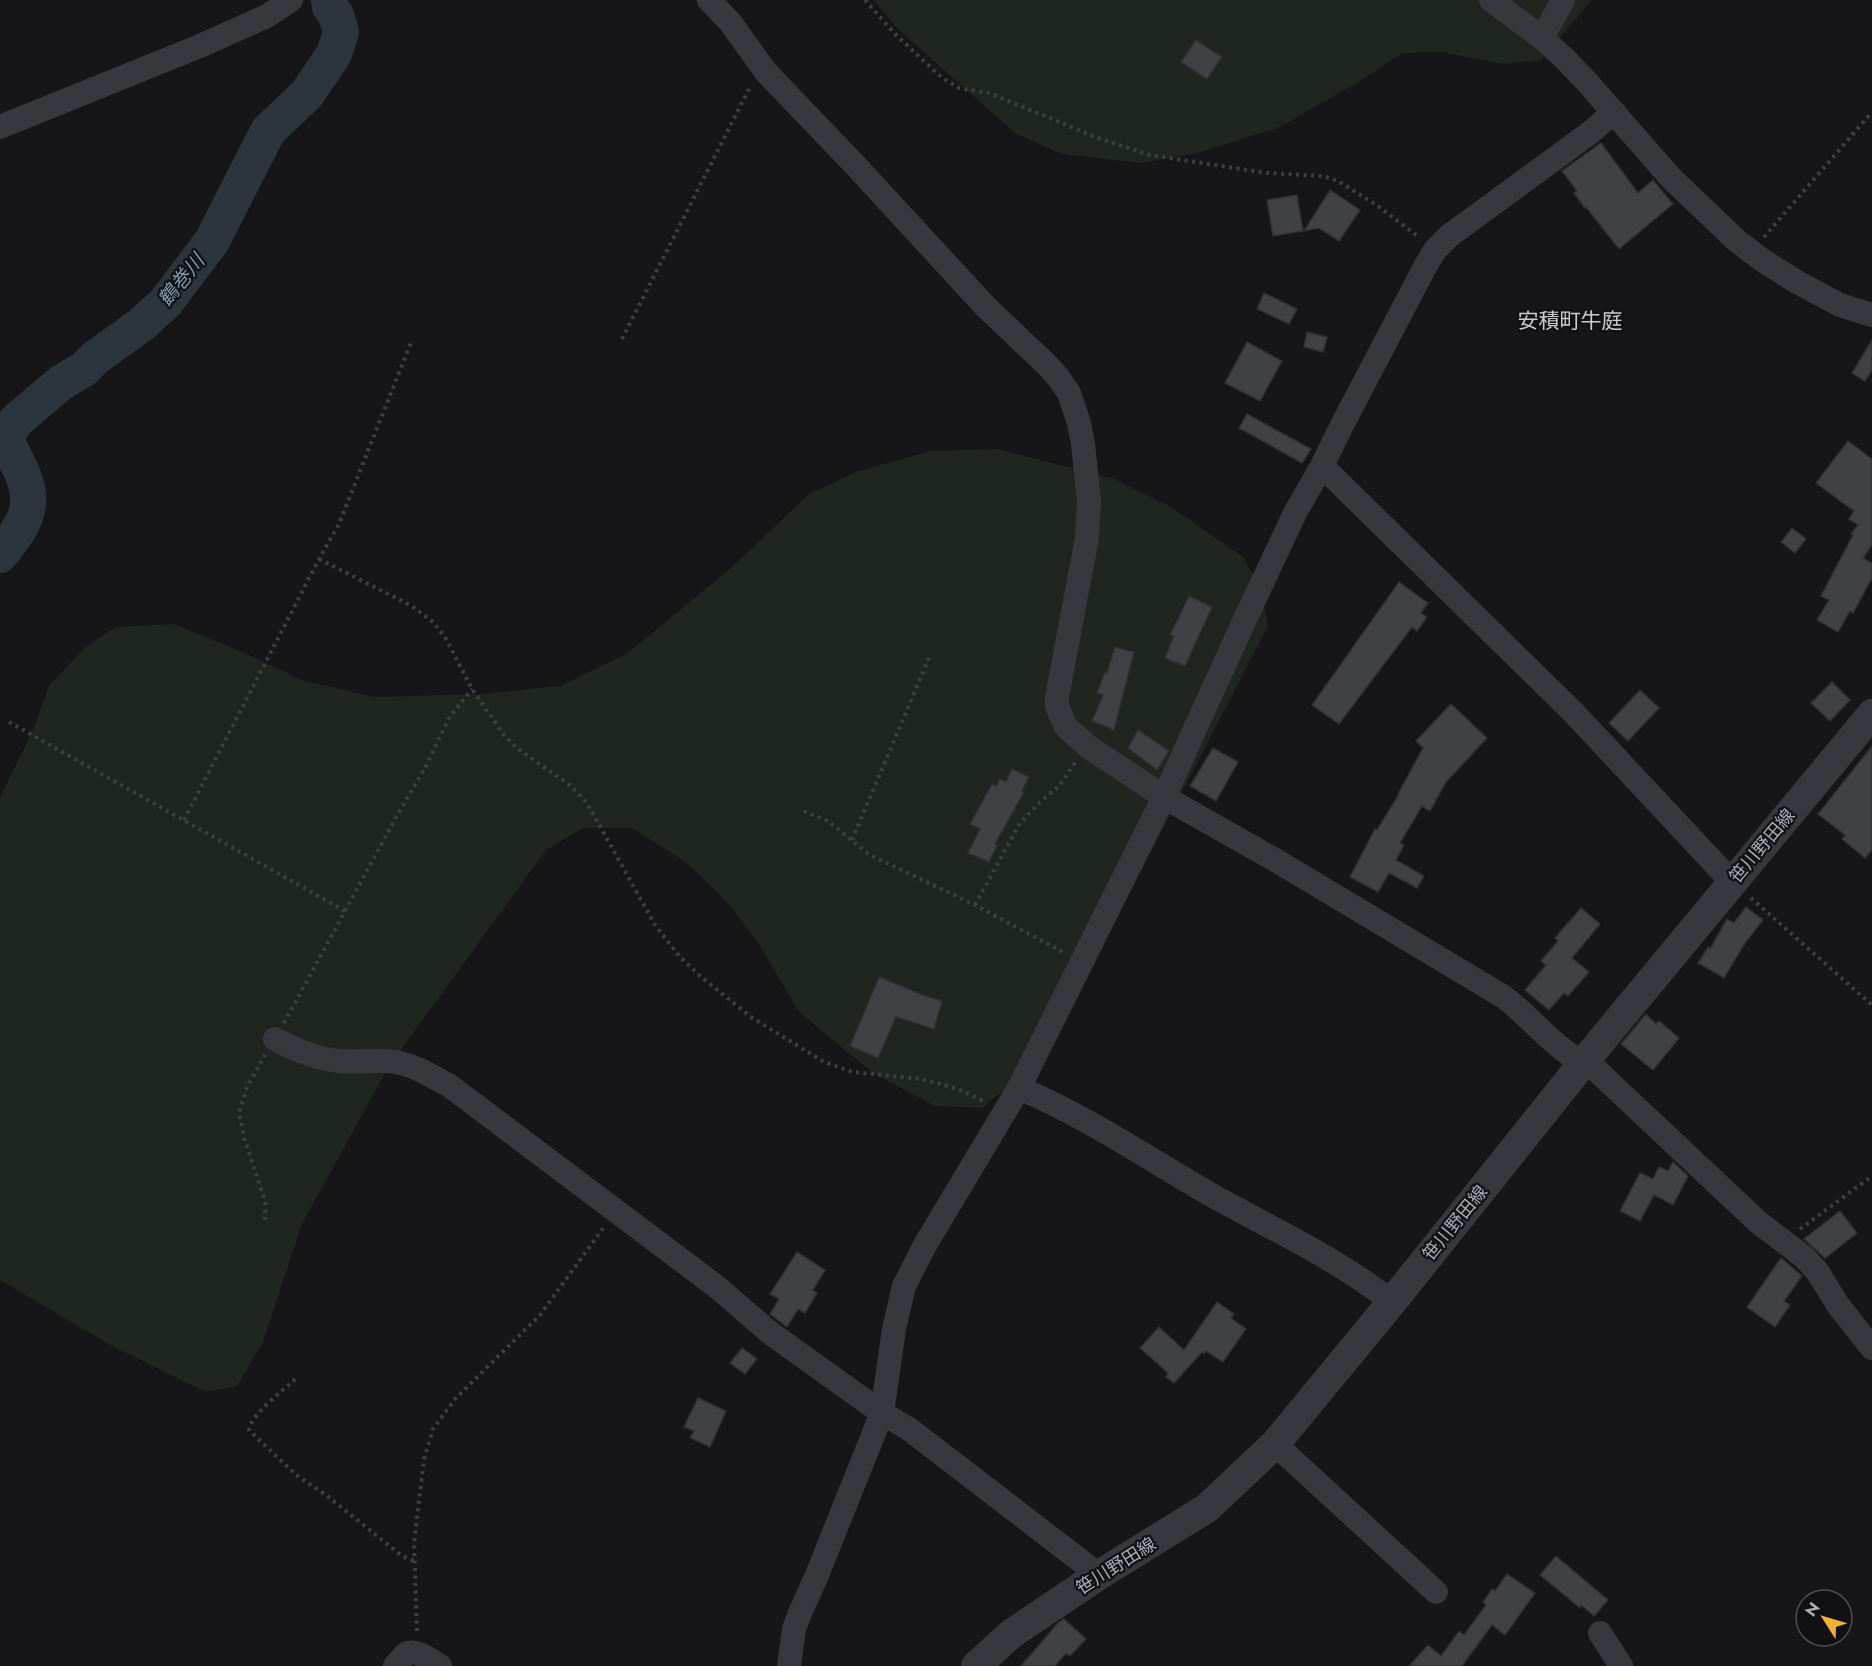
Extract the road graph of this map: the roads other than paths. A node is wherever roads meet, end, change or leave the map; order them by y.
1 (291, 0) edge
2 (709, 0) edge
3 (1491, 0) edge
4 (1563, 0) edge
5 (1542, 38) junction
6 (1614, 112) junction
7 (0, 127) edge
8 (1872, 315) edge
9 (1322, 466) junction
10 (1872, 714) edge
11 (1164, 797) junction
12 (1732, 882) junction
13 (275, 1039) road end
14 (1583, 1063) junction
15 (1019, 1088) junction
16 (1392, 1302) junction
17 (1872, 1348) edge
18 (882, 1413) junction
19 (1275, 1444) junction
20 (1099, 1575) junction
21 (1436, 1592) dead end
22 (1600, 1633) dead end
23 (404, 1659) edge
24 (440, 1666) edge
25 (789, 1666) edge
26 (976, 1666) edge
27 (1622, 1666) edge

1 - 7 street
2 - 11 street
3 - 5 street
4 - 5 street
5 - 6 street
6 - 8 street
6 - 9 street
9 - 11 street
9 - 12 street
10 - 12 street, 笹川野田線
11 - 14 street
11 - 15 street
12 - 14 street, 笹川野田線
13 - 18 street
14 - 16 street, 笹川野田線
14 - 17 street
15 - 16 street
15 - 18 street
16 - 19 street, 笹川野田線
18 - 20 street
18 - 25 street
19 - 20 street, 笹川野田線
19 - 21 street
20 - 26 street, 笹川野田線
22 - 27 street
23 - 24 street

